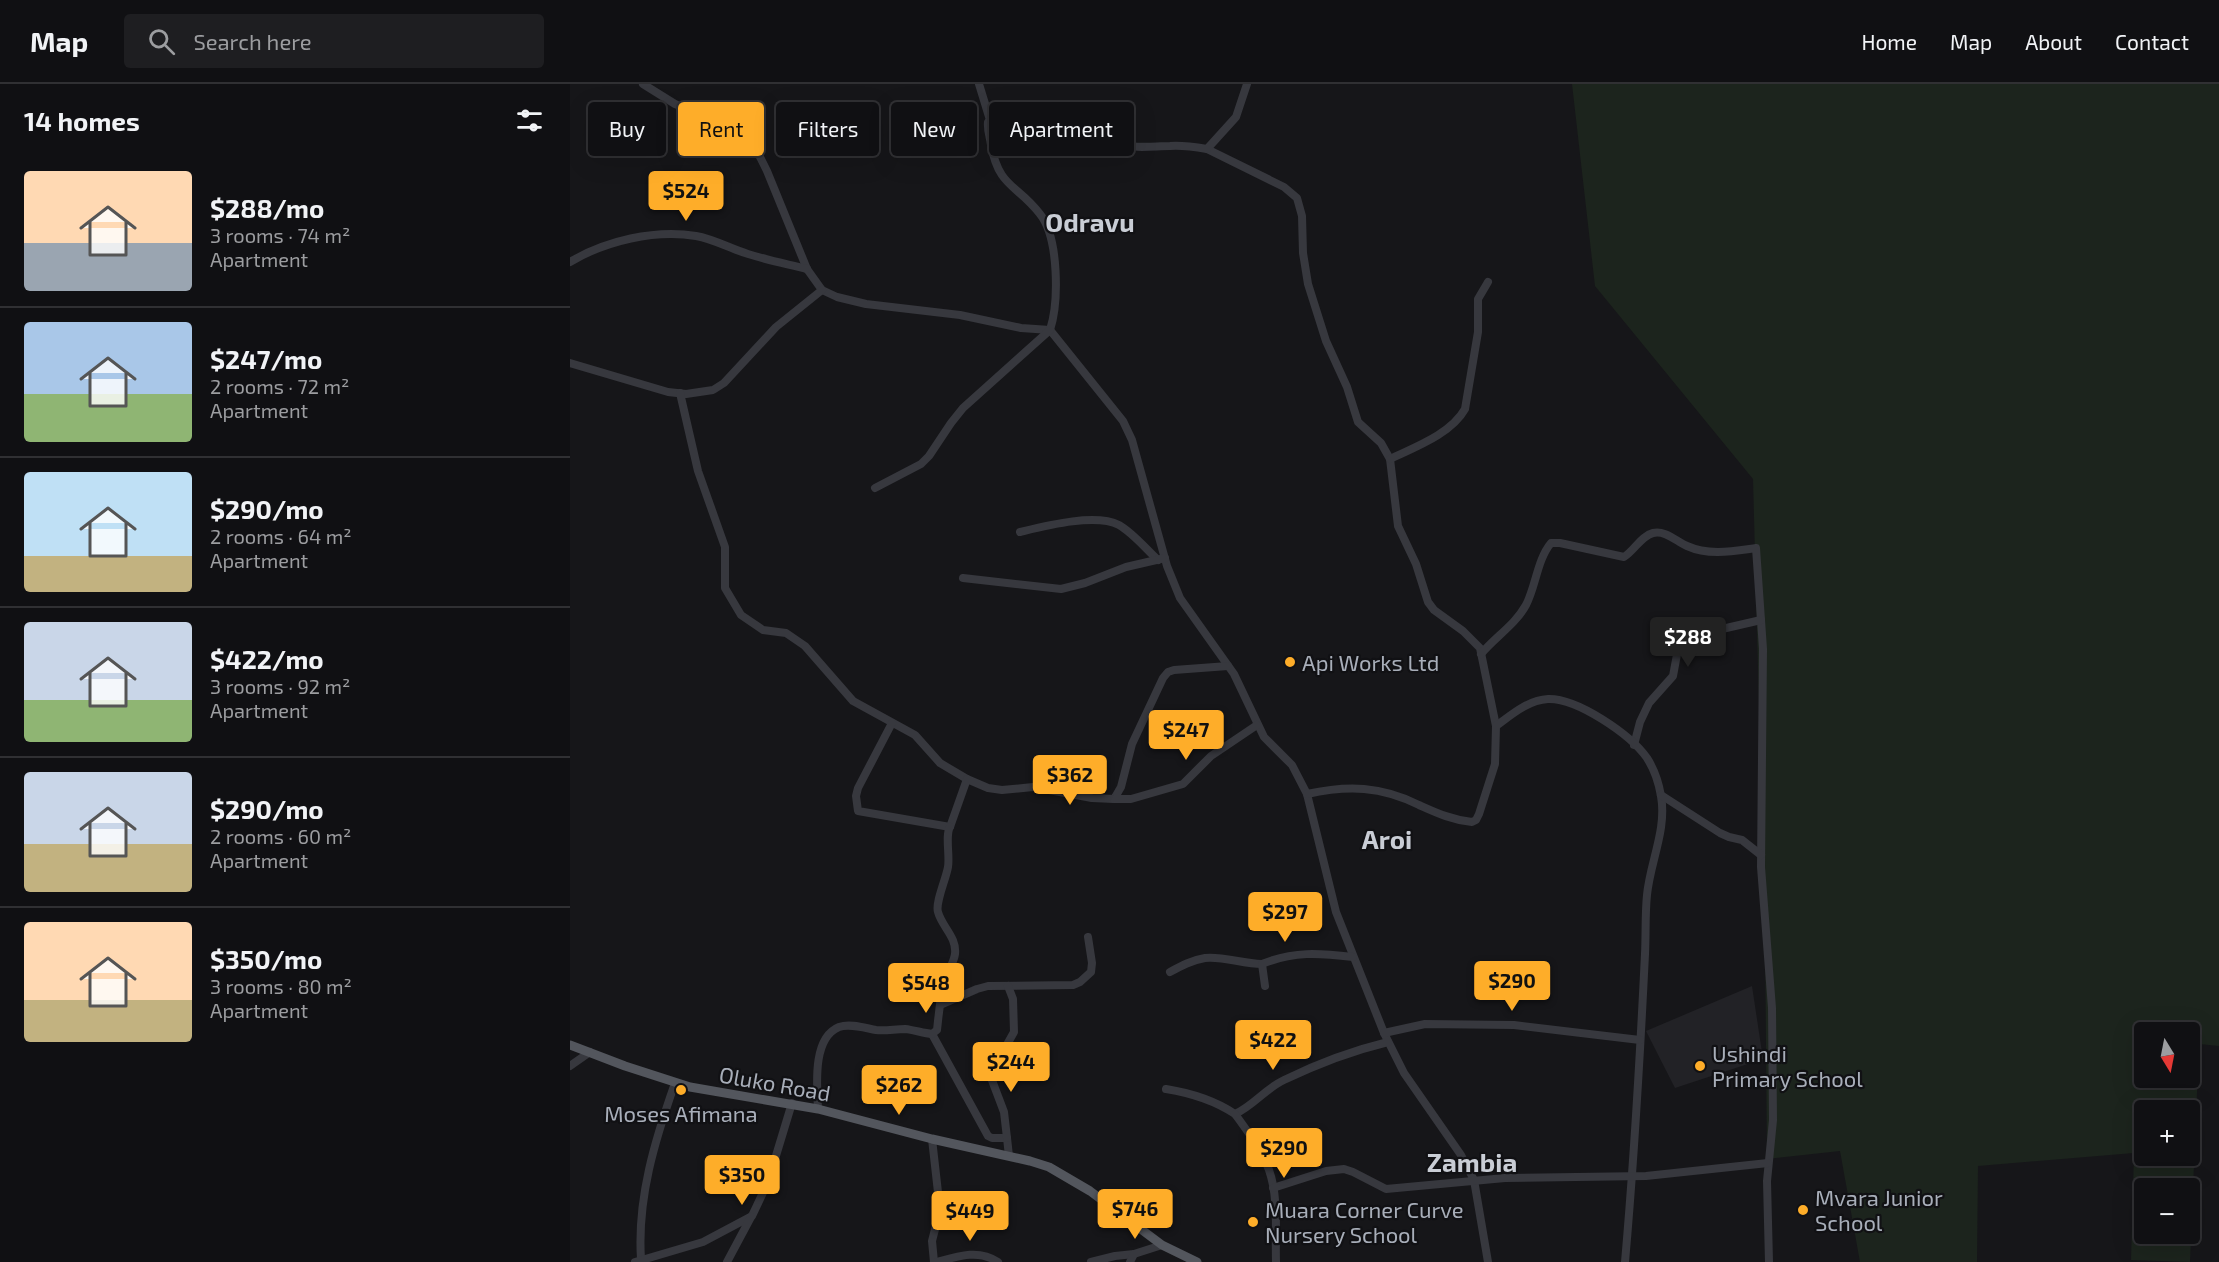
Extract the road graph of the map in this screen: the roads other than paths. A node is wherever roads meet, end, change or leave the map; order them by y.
1 (643, 84) edge
2 (979, 84) edge
3 (1247, 84) edge
4 (989, 117) edge
5 (1134, 145) edge
6 (1207, 149) junction
7 (995, 156) edge
8 (570, 262) edge
9 (807, 269) junction
10 (1488, 282) dead end
11 (822, 290) junction
12 (1050, 330) junction
13 (570, 363) edge
14 (680, 393) junction
15 (1390, 459) junction
16 (875, 488) dead end
17 (1020, 532) dead end
18 (1161, 559) junction
19 (963, 578) dead end
20 (1761, 620) junction
21 (1481, 654) junction
22 (1228, 666) junction
23 (891, 723) junction
24 (1257, 725) junction
25 (1496, 726) junction
26 (1635, 745) junction
27 (967, 779) junction
28 (1307, 794) junction
29 (1661, 795) junction
30 (1114, 799) junction
31 (950, 827) junction
32 (1761, 855) junction
33 (1088, 937) dead end
34 (1353, 957) junction
35 (1262, 964) junction
36 (1170, 972) dead end
37 (1008, 986) junction
38 (1265, 986) dead end
39 (940, 1005) junction
40 (1384, 1033) junction
41 (932, 1034) junction
42 (1640, 1040) junction
43 (1388, 1042) junction
44 (570, 1045) edge
45 (590, 1052) junction
46 (570, 1066) edge
47 (675, 1083) junction
48 (1166, 1089) dead end
49 (792, 1103) junction
50 (818, 1109) junction
51 (1234, 1114) junction
52 (1007, 1138) junction
53 (932, 1139) junction
54 (1009, 1156) junction
55 (1768, 1163) junction
56 (1632, 1177) junction
57 (1474, 1180) junction
58 (1274, 1188) junction
59 (752, 1216) junction
60 (1162, 1245) junction
61 (1132, 1258) edge
62 (1181, 1259) edge
63 (638, 1261) edge
64 (727, 1262) edge
65 (936, 1262) edge
66 (998, 1262) edge
67 (1091, 1262) edge
68 (1197, 1262) edge
69 (1276, 1262) edge
70 (1488, 1262) edge
71 (1625, 1262) edge
72 (1768, 1262) edge

1 - 9 street
2 - 4 street
3 - 6 street
5 - 6 street
6 - 15 street
7 - 12 street
8 - 9 street
9 - 11 street
10 - 15 street
11 - 12 street
11 - 14 street
12 - 16 street
12 - 18 street
13 - 14 street
14 - 23 street
15 - 21 street
17 - 18 street
18 - 19 street
18 - 22 street
20 - 21 street
20 - 26 street
20 - 32 street
21 - 25 street
22 - 24 street
22 - 30 street
23 - 27 street
23 - 31 street
24 - 28 street
24 - 30 street
25 - 26 street
25 - 28 street
26 - 29 street
27 - 30 street
27 - 31 street
28 - 34 street
29 - 32 street
29 - 42 street
31 - 39 street
32 - 55 street
33 - 37 street
34 - 35 street
34 - 40 street
35 - 36 street
35 - 38 street
37 - 39 street
37 - 52 street
39 - 41 street
40 - 42 street
40 - 43 street
41 - 50 street
41 - 52 street
42 - 56 street
43 - 51 street
43 - 57 street
44 - 45 main road, Oluko Road
45 - 46 street
45 - 47 main road, Oluko Road
47 - 49 main road, Oluko Road
47 - 63 street
48 - 51 street
49 - 50 main road, Oluko Road
49 - 59 street
50 - 53 main road, Oluko Road
51 - 58 street
52 - 54 street
53 - 54 main road, Oluko Road
53 - 65 street
54 - 60 main road, Oluko Road
55 - 56 street
55 - 72 street
56 - 57 street
56 - 71 street
57 - 58 street
57 - 70 street
58 - 69 street
59 - 63 street
59 - 64 street
60 - 61 street
60 - 62 main road, Oluko Road
61 - 67 street
62 - 68 main road, Oluko Road
65 - 66 street

